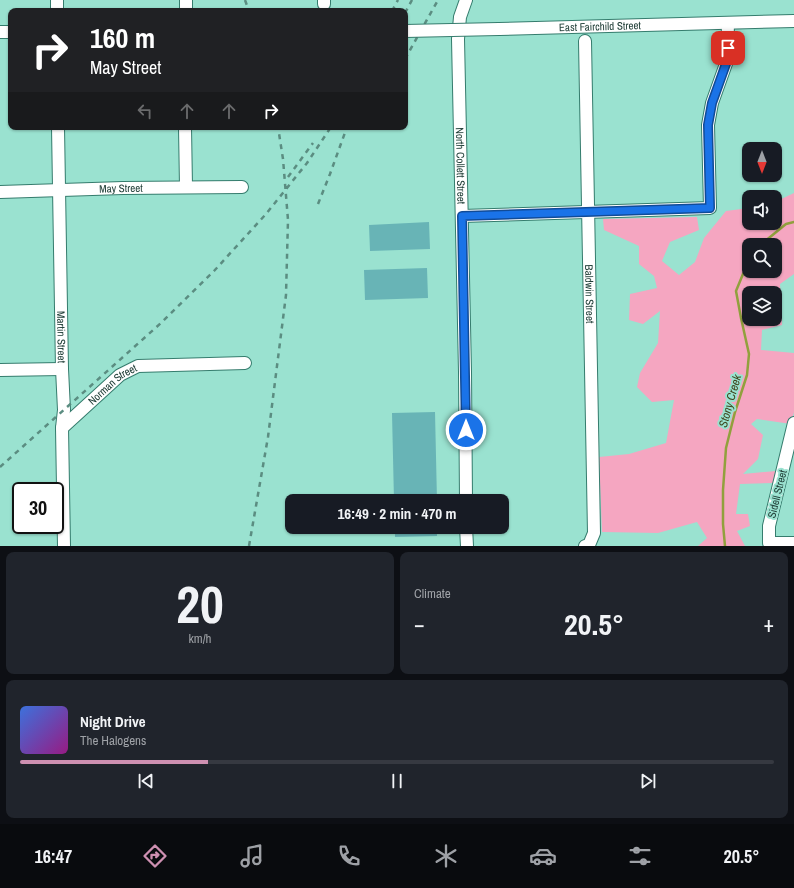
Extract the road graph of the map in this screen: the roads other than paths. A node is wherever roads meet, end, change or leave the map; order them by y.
1 (466, 0) edge
2 (794, 21) edge
3 (728, 23) junction
4 (408, 30) edge
5 (585, 41) dead end
6 (58, 130) edge
7 (185, 130) edge
8 (242, 187) dead end
9 (186, 188) junction
10 (58, 190) junction
11 (0, 192) edge
12 (588, 213) junction
13 (462, 216) junction
14 (245, 363) dead end
15 (62, 369) junction
16 (0, 370) edge
17 (794, 423) edge
18 (62, 428) junction
19 (466, 494) edge
20 (466, 534) edge
21 (794, 543) edge
22 (64, 546) edge
23 (466, 546) edge
24 (587, 546) edge

1 - 13 street, North Collett Street
2 - 3 street, East Fairchild Street
3 - 4 street, East Fairchild Street, bridge
3 - 12 street
5 - 12 street, Baldwin Street
6 - 10 street, Martin Street
7 - 9 street
8 - 9 street, May Street
9 - 10 street, May Street
10 - 11 street, May Street
10 - 15 street, Martin Street
12 - 13 street
12 - 24 street, Baldwin Street
13 - 19 street, North Collett Street
14 - 18 street, Norman Street
15 - 16 street
15 - 18 street, Martin Street
17 - 21 street, Sidell Street
18 - 22 street, Martin Street
20 - 23 street

